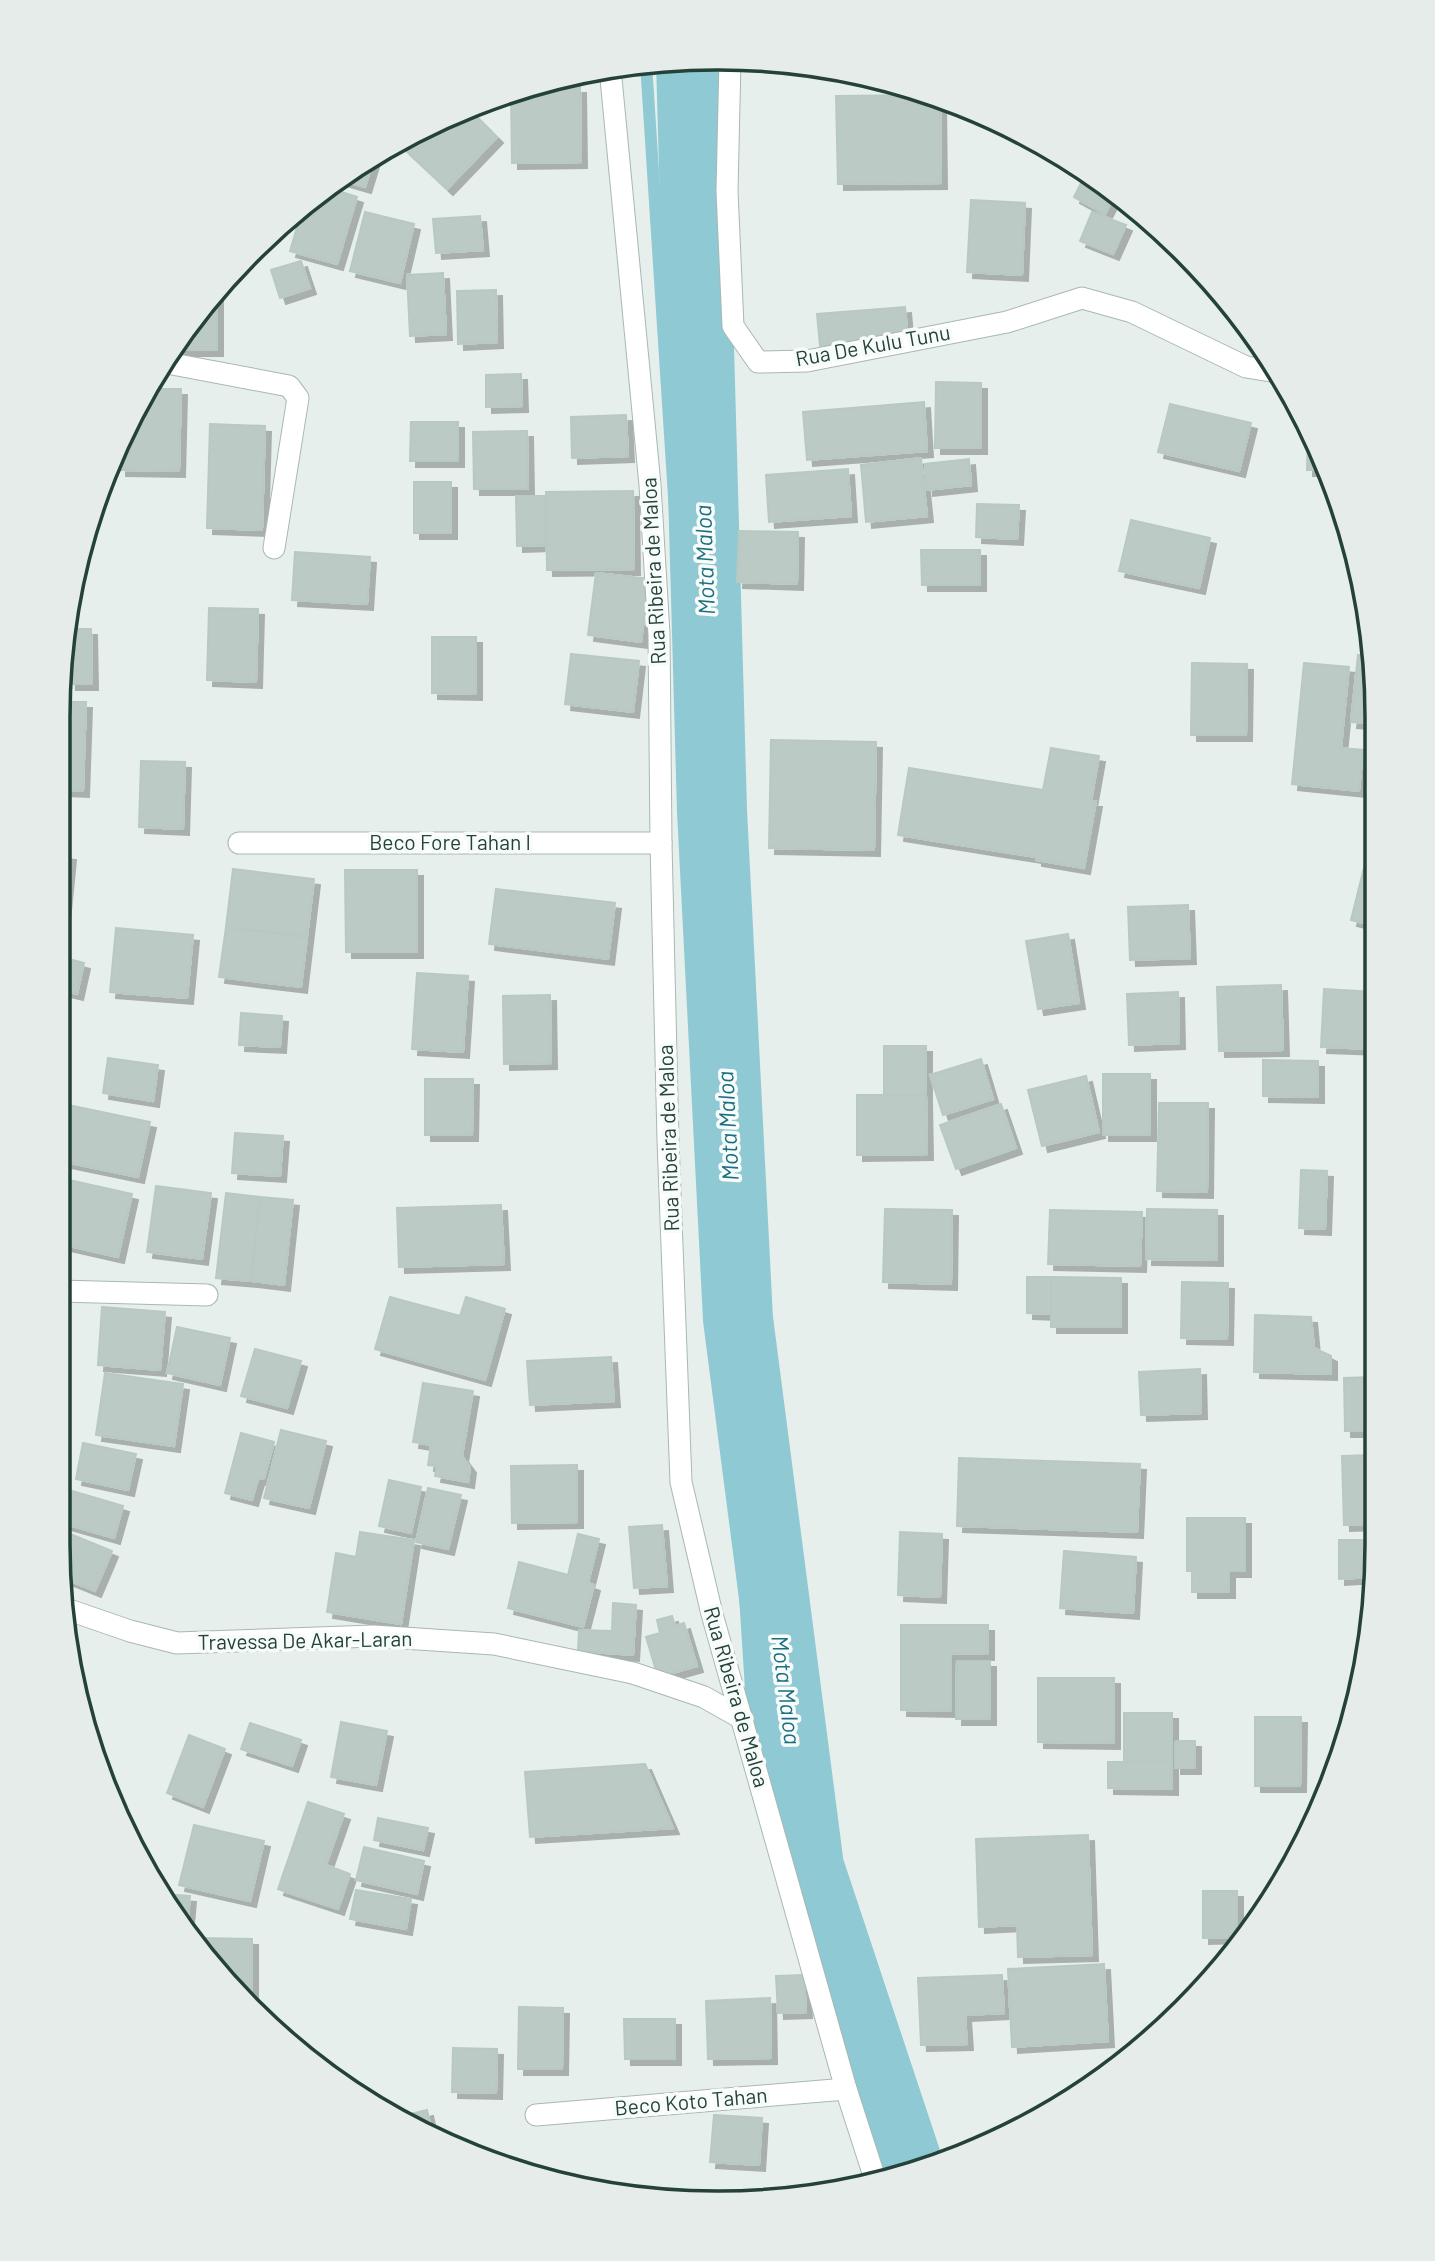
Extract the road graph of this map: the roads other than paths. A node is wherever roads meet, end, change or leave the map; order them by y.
1 (730, 70) edge
2 (611, 79) edge
3 (175, 365) edge
4 (1263, 370) edge
5 (274, 548) dead end
6 (239, 843) dead end
7 (661, 843) junction
8 (70, 1291) edge
9 (207, 1295) dead end
10 (74, 1612) edge
11 (743, 1719) junction
12 (846, 2090) junction
13 (536, 2115) dead end
14 (873, 2172) edge

1 - 4 street, Rua De Kulu Tunu
2 - 7 street, Rua Ribeira de Maloa
3 - 5 street
6 - 7 street, Beco Fore Tahan I
7 - 11 street, Rua Ribeira de Maloa
8 - 9 street
10 - 11 street, Travessa De Akar-Laran
11 - 12 street, Rua Ribeira de Maloa
12 - 13 street, Beco Koto Tahan
12 - 14 street, Rua Ribeira de Maloa

